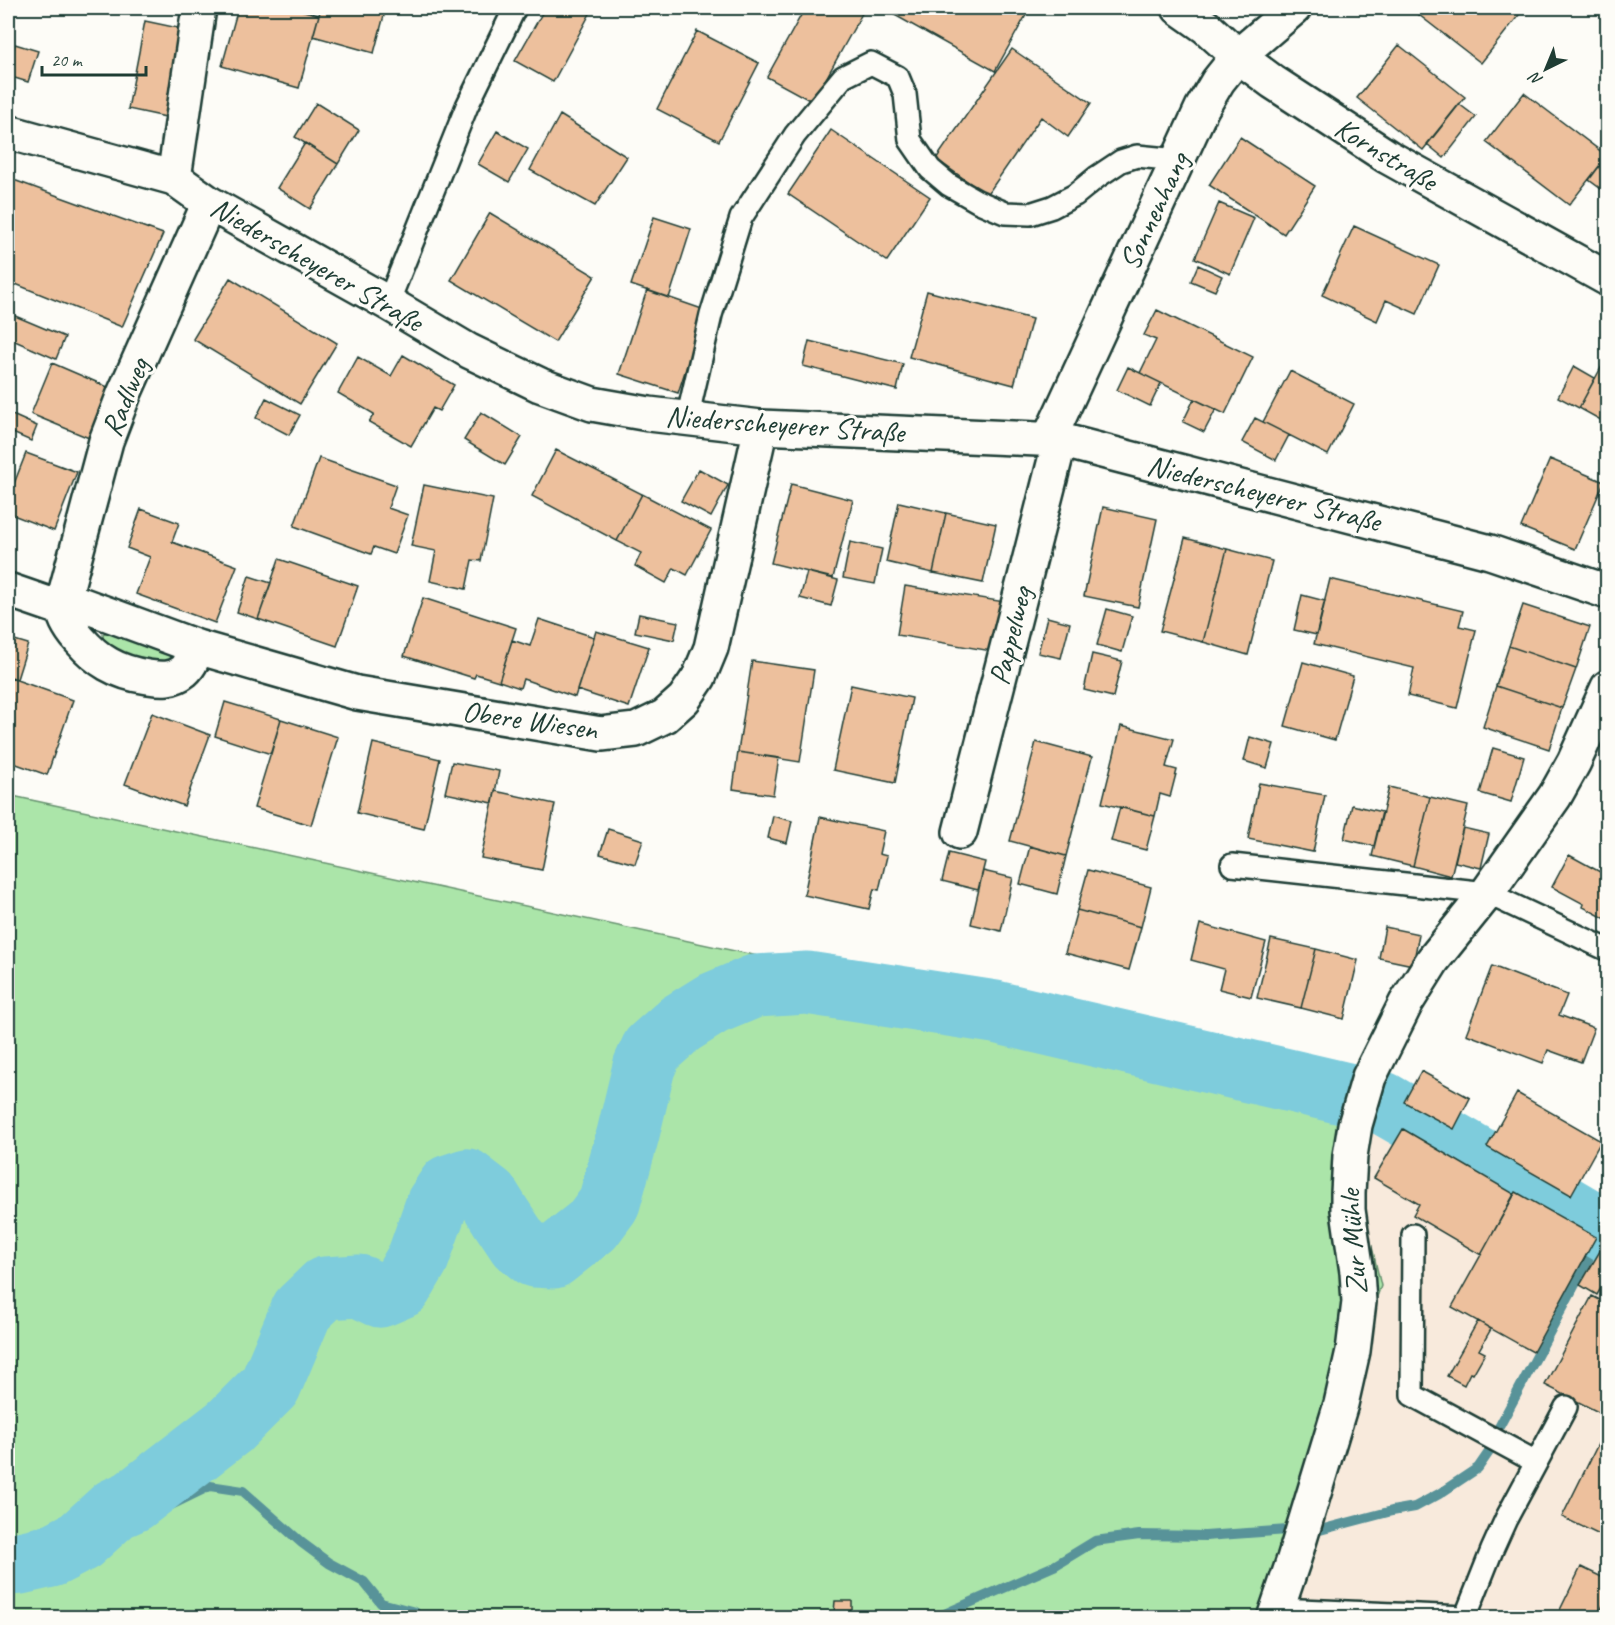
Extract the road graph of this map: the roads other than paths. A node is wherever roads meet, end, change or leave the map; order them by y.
1 (198, 8) edge
2 (515, 8) edge
3 (1179, 8) edge
4 (1294, 8) edge
5 (1239, 56) junction
6 (8, 132) edge
7 (1178, 160) junction
8 (174, 178) junction
9 (209, 203) junction
10 (1608, 279) edge
11 (388, 303) junction
12 (687, 419) junction
13 (761, 427) junction
14 (1054, 440) junction
15 (8, 590) edge
16 (1608, 592) edge
17 (63, 603) junction
18 (197, 647) junction
19 (1608, 687) edge
20 (960, 832) dead end
21 (1232, 865) dead end
22 (1487, 893) junction
23 (1608, 950) edge
24 (1413, 1235) dead end
25 (1566, 1407) dead end
26 (1536, 1462) junction
27 (1275, 1613) edge
28 (1465, 1617) edge

1 - 8 street
2 - 11 lane
3 - 5 street, Kornstraße
4 - 5 street, Sonnenhang
5 - 7 street, Sonnenhang
5 - 10 street, Kornstraße
6 - 8 street, Niederscheyerer Straße
7 - 12 lane
7 - 14 street, Sonnenhang
8 - 9 street, Niederscheyerer Straße
9 - 11 street, Niederscheyerer Straße
9 - 17 street, Radlweg
11 - 12 street, Niederscheyerer Straße
12 - 13 street, Niederscheyerer Straße
13 - 14 street, Niederscheyerer Straße
13 - 18 street, Obere Wiesen
14 - 16 street, Niederscheyerer Straße
14 - 20 street, Pappelweg
15 - 17 street, Obere Wiesen
17 - 18 street, Obere Wiesen
17 - 18 street
19 - 22 street, Zur Mühle
21 - 22 lane
22 - 23 lane
22 - 27 street, Zur Mühle
24 - 26 lane
25 - 26 lane
26 - 28 lane
27 - 28 lane

